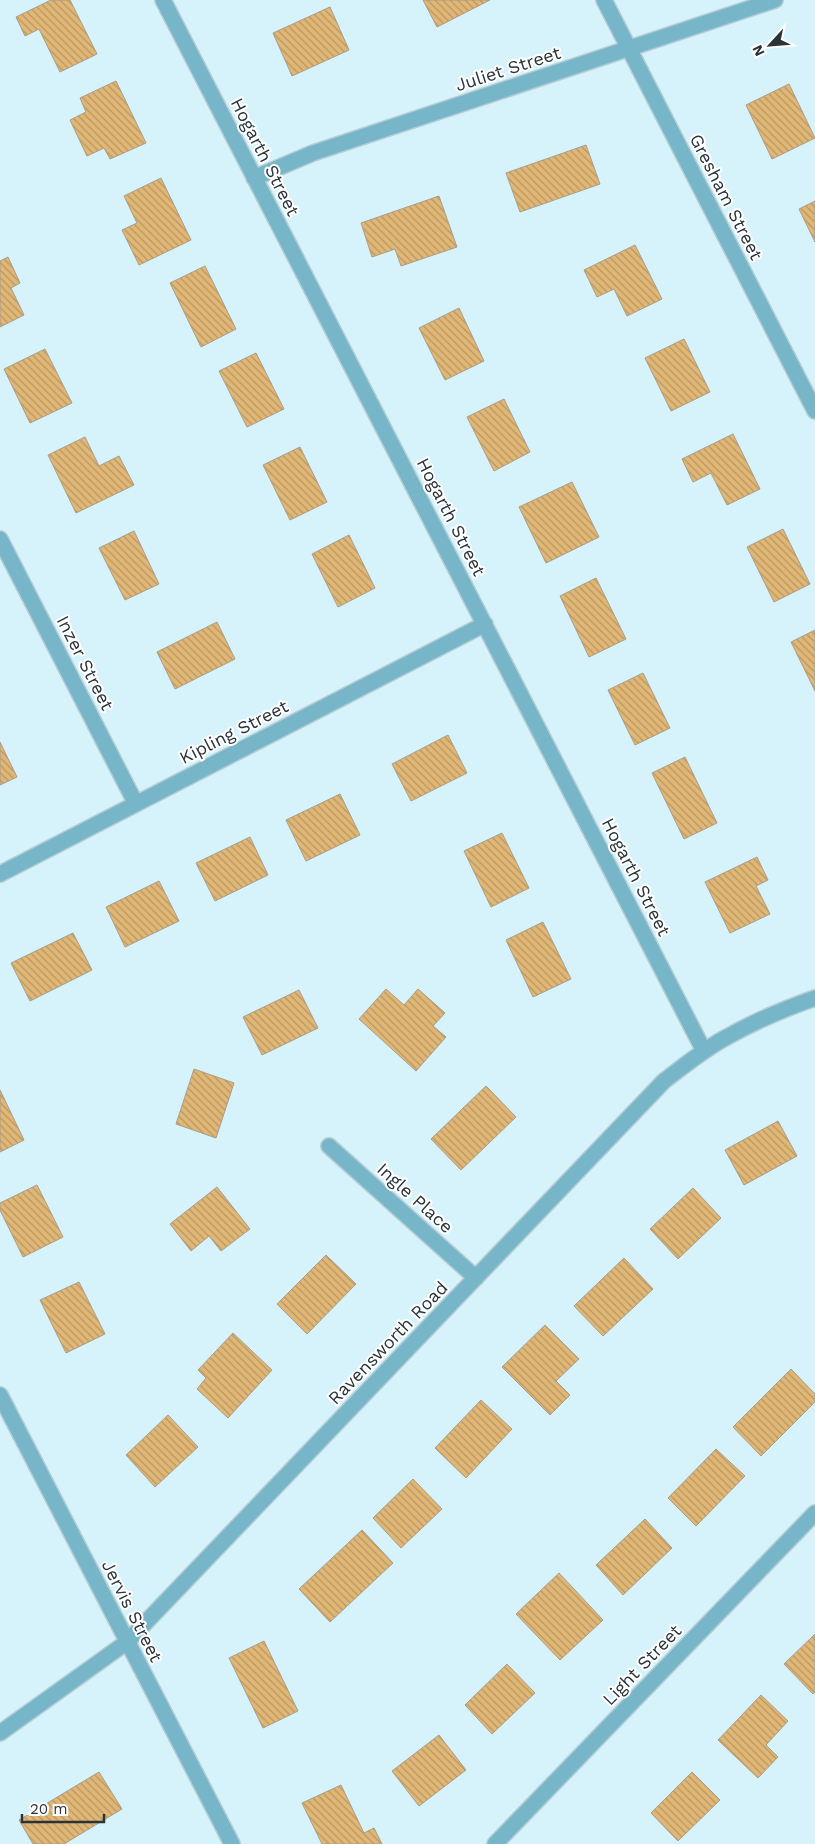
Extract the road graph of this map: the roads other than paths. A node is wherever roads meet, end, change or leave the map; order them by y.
1 (163, 0) edge
2 (604, 0) edge
3 (775, 0) edge
4 (629, 49) junction
5 (254, 178) junction
6 (815, 410) edge
7 (0, 539) edge
8 (485, 624) junction
9 (136, 804) junction
10 (0, 874) edge
11 (815, 998) edge
12 (704, 1051) junction
13 (329, 1146) dead end
14 (476, 1278) junction
15 (0, 1395) edge
16 (815, 1513) edge
17 (127, 1642) junction
18 (0, 1734) edge
19 (232, 1844) edge
20 (495, 1844) edge

1 - 5 street, Hogarth Street
2 - 4 street, Gresham Street
3 - 4 street, Juliet Street
4 - 5 street, Juliet Street
4 - 6 street, Gresham Street
5 - 8 street, Hogarth Street
7 - 9 street, Inzer Street
8 - 9 street, Kipling Street
8 - 12 street, Hogarth Street
9 - 10 street, Kipling Street
11 - 12 street, Ravensworth Road
12 - 14 street, Ravensworth Road
13 - 14 street, Ingle Place
14 - 17 street, Ravensworth Road
15 - 17 street, Jervis Street
16 - 20 street, Light Street
17 - 18 street, Ravensworth Road
17 - 19 street, Jervis Street

